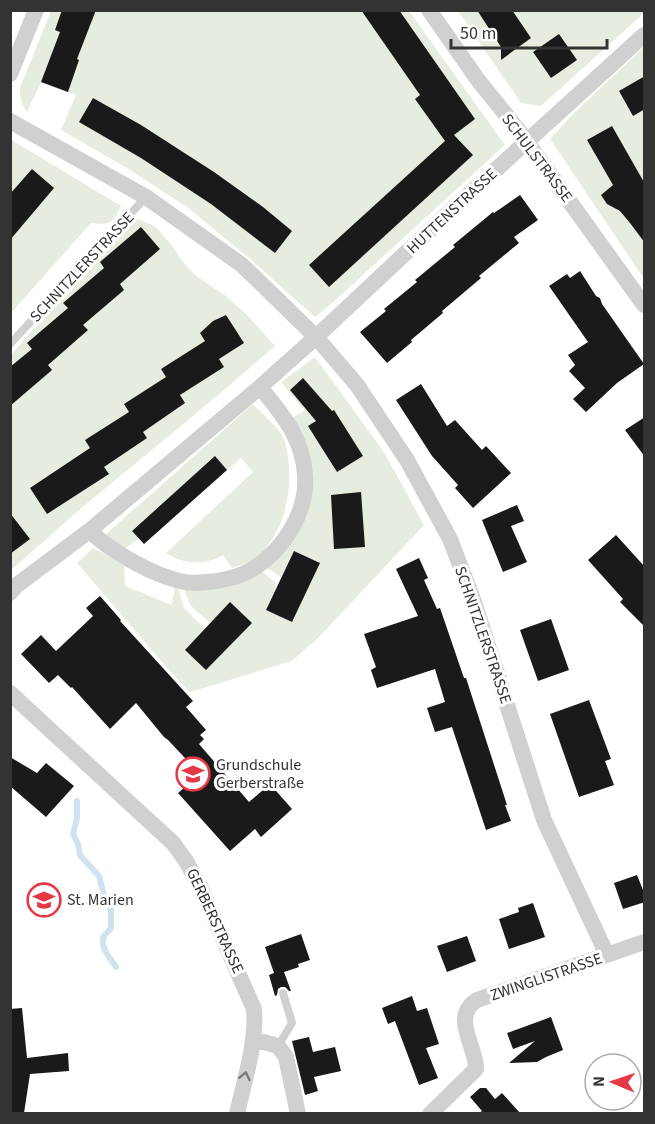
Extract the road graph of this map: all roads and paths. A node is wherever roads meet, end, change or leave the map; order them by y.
1 (36, 10) edge
2 (429, 10) edge
3 (645, 35) edge
4 (10, 74) edge
5 (10, 121) edge
6 (527, 142) junction
7 (146, 197) junction
8 (645, 306) edge
9 (316, 337) junction
10 (10, 344) edge
11 (260, 387) junction
12 (89, 531) junction
13 (10, 592) edge
14 (10, 693) edge
15 (645, 942) edge
16 (608, 955) junction
17 (283, 993) dead end
18 (254, 1039) junction
19 (278, 1047) junction
20 (237, 1113) edge
21 (298, 1113) edge
22 (430, 1113) edge

1 - 4 street
2 - 6 street, SCHULSTRASSE
3 - 6 street, HUTTENSTRASSE
5 - 7 street, SCHNITZLERSTRASSE
6 - 8 street, SCHULSTRASSE
6 - 9 street, HUTTENSTRASSE
7 - 9 street, SCHNITZLERSTRASSE
7 - 10 lane, SCHNITZLERSTRASSE
9 - 11 street, HUTTENSTRASSE
9 - 16 street, SCHNITZLERSTRASSE
11 - 12 street, HUTTENSTRASSE
11 - 12 street
12 - 13 street, HUTTENSTRASSE
14 - 18 street, GERBERSTRASSE
15 - 16 street, ZWINGLISTRASSE
16 - 22 street, ZWINGLISTRASSE
17 - 19 lane
18 - 19 street
20 -> 18 street, GERBERSTRASSE
19 - 21 street

